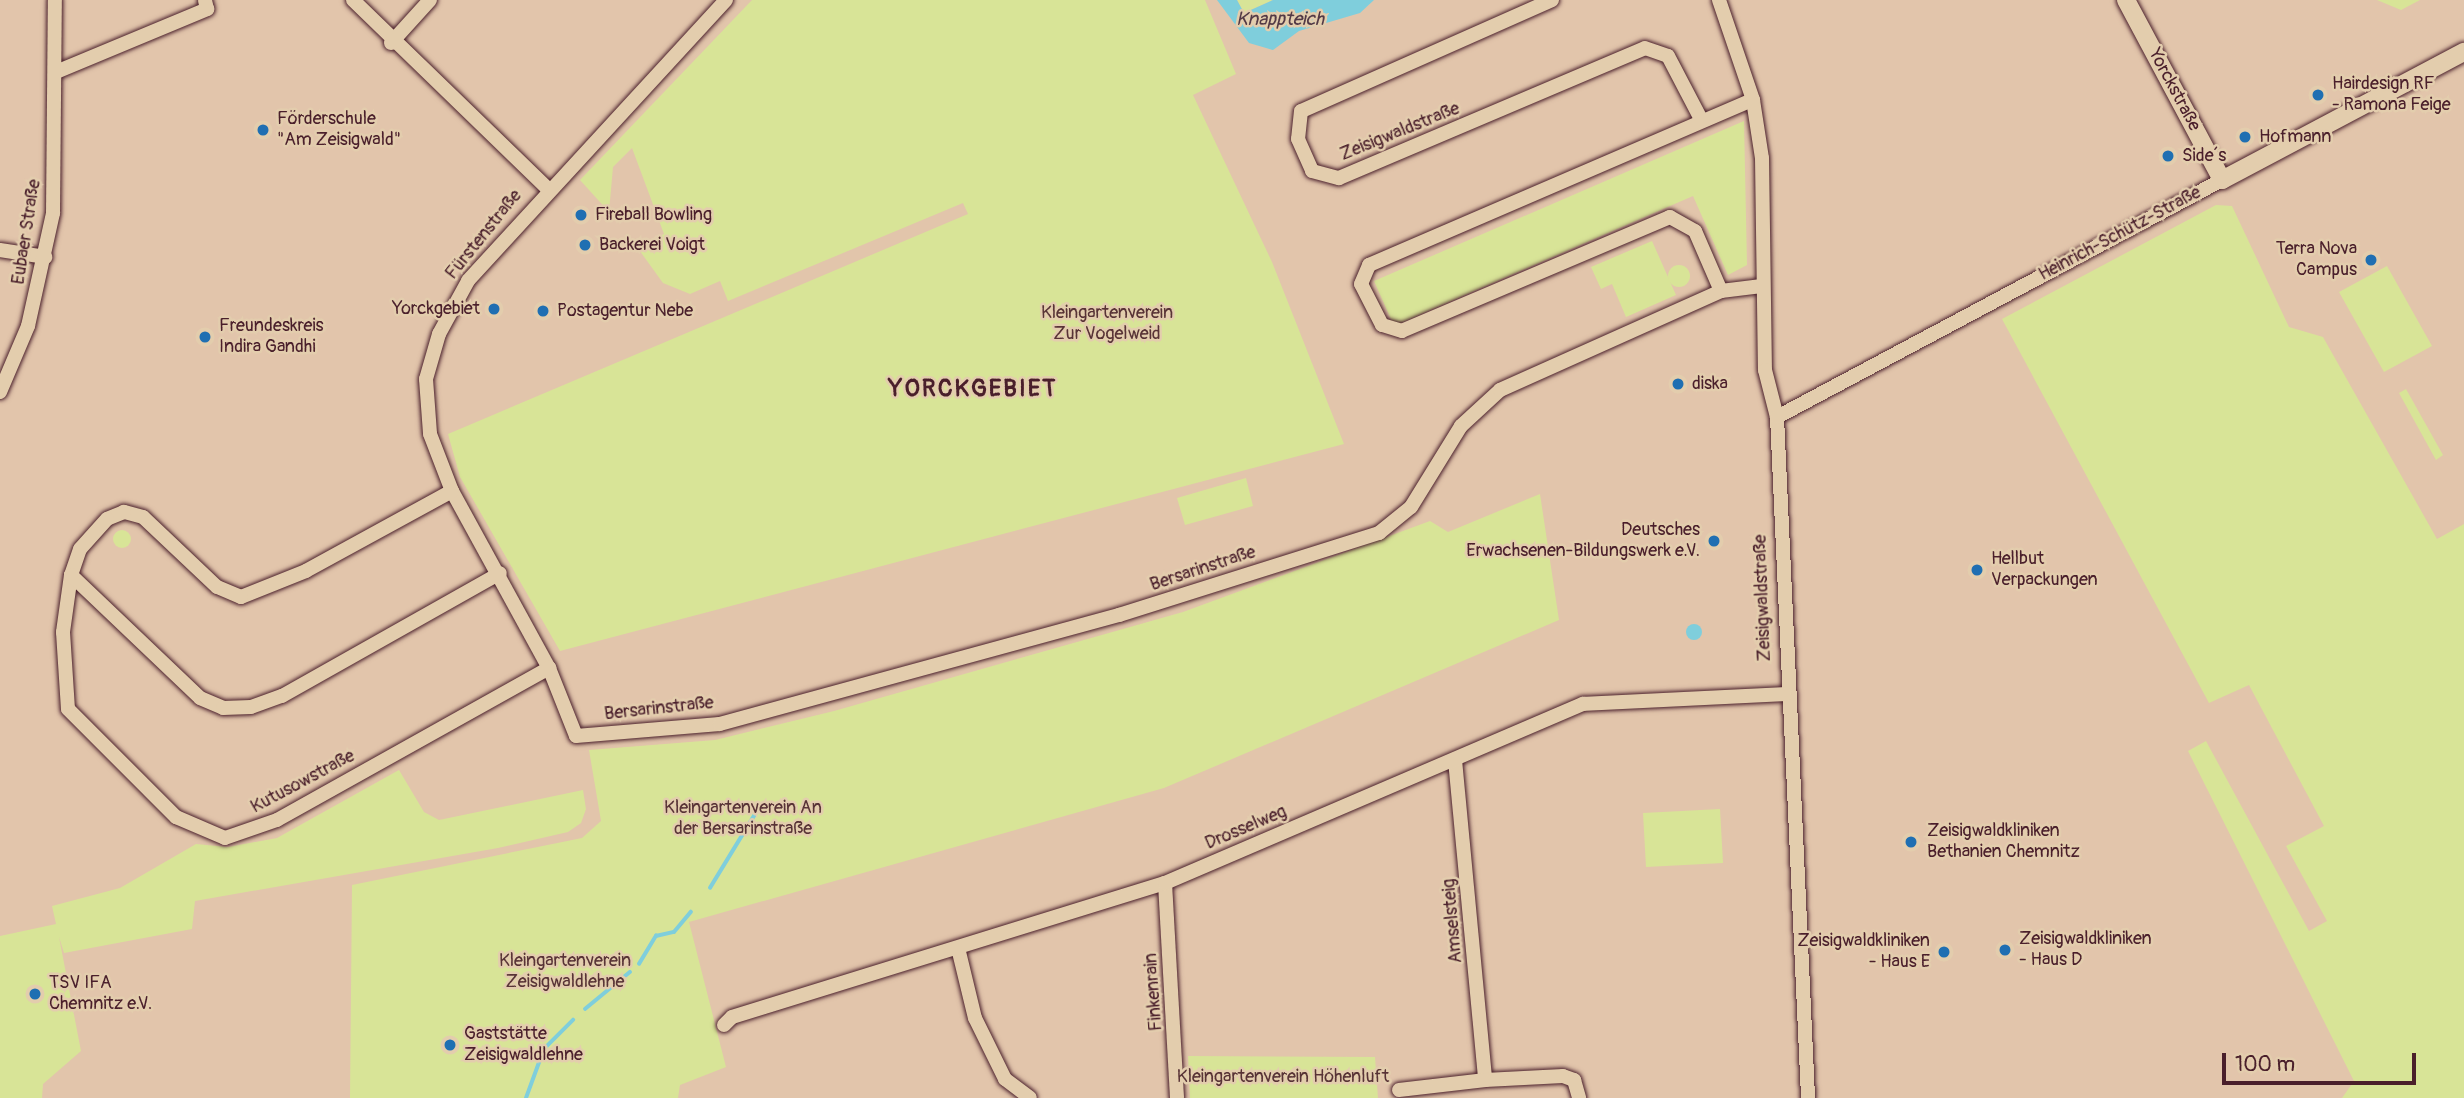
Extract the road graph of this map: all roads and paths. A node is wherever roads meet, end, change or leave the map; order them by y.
1 (55, 0) edge
2 (205, 0) edge
3 (353, 0) edge
4 (430, 0) edge
5 (726, 0) edge
6 (1552, 0) edge
7 (1719, 0) edge
8 (2126, 0) edge
9 (391, 43) junction
10 (2464, 52) edge
11 (56, 72) junction
12 (1753, 100) junction
13 (1702, 121) junction
14 (2222, 180) junction
15 (547, 188) junction
16 (0, 250) edge
17 (46, 257) junction
18 (1762, 286) junction
19 (1721, 291) junction
20 (0, 391) edge
21 (1777, 417) junction
22 (452, 491) junction
23 (500, 573) junction
24 (71, 575) junction
25 (549, 668) junction
26 (1785, 694) junction
27 (576, 736) joint
28 (1455, 760) junction
29 (1165, 883) junction
30 (959, 951) junction
31 (724, 1025) dead end
32 (1485, 1080) junction
33 (1399, 1090) dead end
34 (1030, 1098) edge
35 (1177, 1098) edge
36 (1579, 1098) edge
37 (1808, 1098) edge

1 - 11 street, Eubaer Straße
2 - 11 street
3 - 9 street
4 - 9 street
5 - 15 street, Fürstenstraße
6 - 13 street, Zeisigwaldstraße
7 - 12 street, Zeisigwaldstraße
8 - 14 main road, Yorckstraße
9 - 15 street
10 - 14 main road, Heinrich-Schütz-Straße
11 - 17 street, Eubaer Straße
12 - 13 street
12 - 18 street, Zeisigwaldstraße
13 - 19 street
14 - 21 street, Heinrich-Schütz-Straße
15 - 22 street, Fürstenstraße
16 - 17 street
17 - 20 street, Eubaer Straße
18 - 19 street, Bersarinstraße
18 - 21 street, Zeisigwaldstraße
19 - 27 street, Bersarinstraße
21 - 26 street, Zeisigwaldstraße
22 - 23 street, Fürstenstraße
22 - 24 street, Kutusowstraße
23 - 24 street
23 - 25 street, Fürstenstraße
24 - 25 street, Kutusowstraße
25 - 27 street, Fürstenstraße
26 - 28 street, Drosselweg
26 - 37 street, Zeisigwaldstraße
28 - 29 street, Drosselweg
28 - 32 street, Amselsteig
29 - 30 street, Drosselweg
29 - 35 street, Finkenrain
30 - 31 street, Drosselweg
30 - 34 street
32 - 33 street
32 - 36 street

